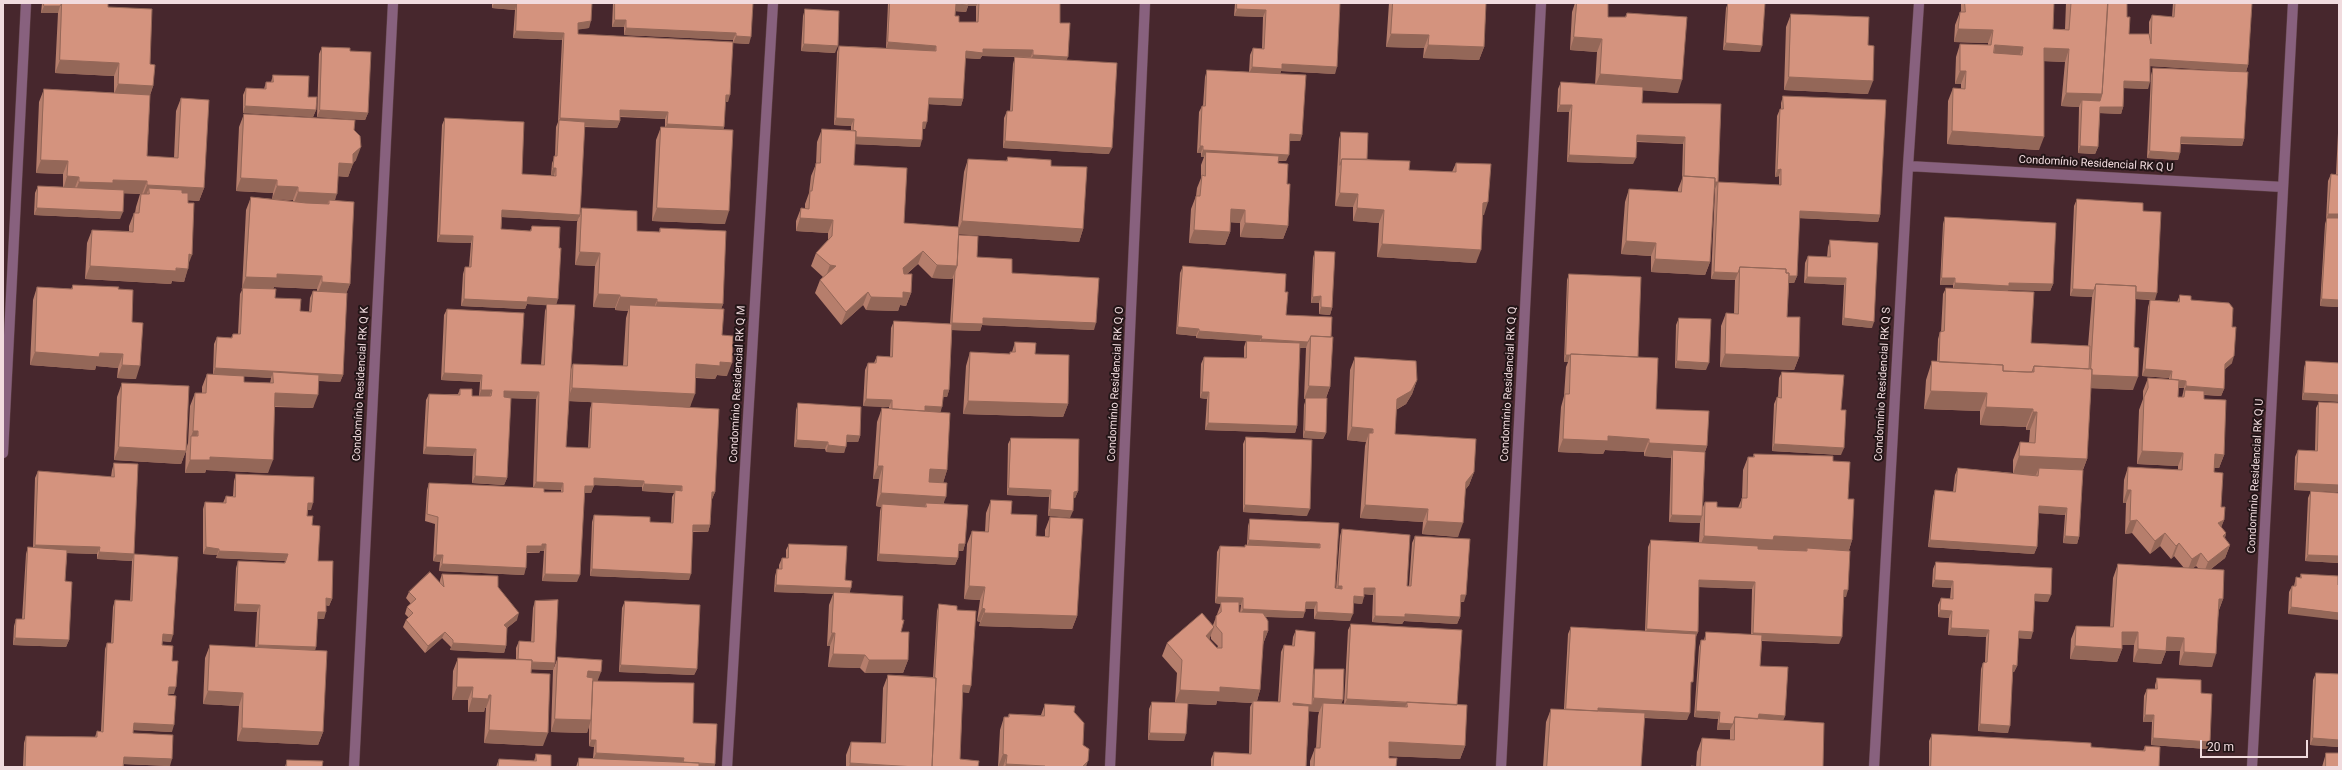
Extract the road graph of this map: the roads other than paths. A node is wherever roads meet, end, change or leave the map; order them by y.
1 (26, 3) edge
2 (393, 3) edge
3 (773, 3) edge
4 (1145, 3) edge
5 (1541, 3) edge
6 (1919, 3) edge
7 (2293, 3) edge
8 (1908, 166) junction
9 (2283, 187) junction
10 (3, 453) edge
11 (354, 767) edge
12 (726, 767) edge
13 (1110, 767) edge
14 (1502, 767) edge
15 (1874, 767) edge
16 (2252, 767) edge

1 - 10 street
2 - 11 street, Condomínio Residencial RK Q K
3 - 12 street, Condomínio Residencial RK Q M
4 - 13 street, Condomínio Residencial RK Q O
5 - 14 street, Condomínio Residencial RK Q Q
6 - 8 street, Condomínio Residencial RK Q S
7 - 9 street, Condomínio Residencial RK Q U
8 - 9 street, Condomínio Residencial RK Q U
8 - 15 street, Condomínio Residencial RK Q S
9 - 16 street, Condomínio Residencial RK Q U

